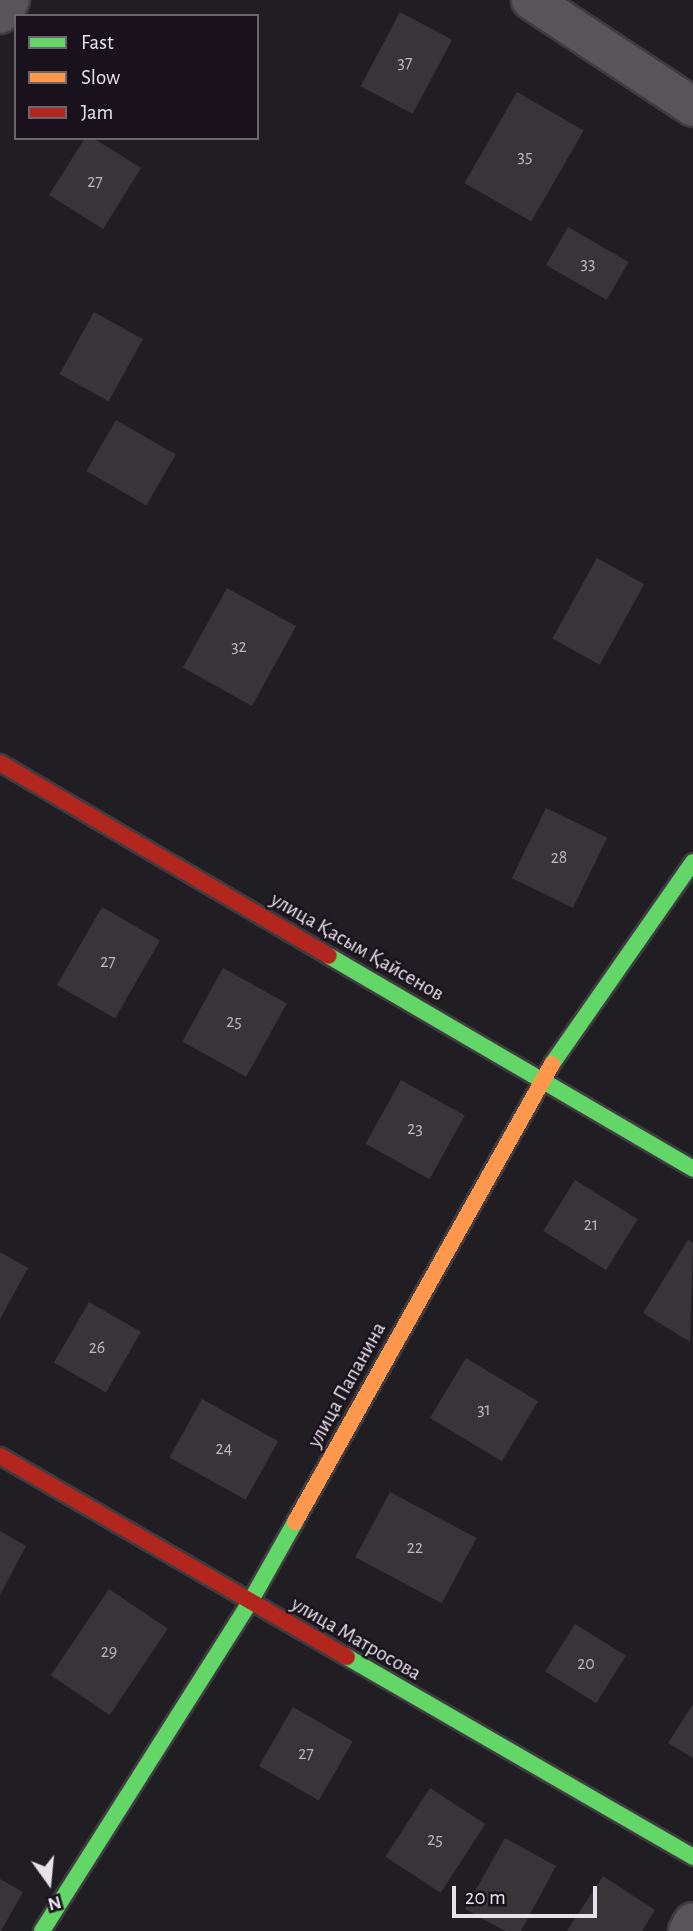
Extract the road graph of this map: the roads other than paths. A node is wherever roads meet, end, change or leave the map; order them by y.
1 (9, 0) edge
2 (531, 0) edge
3 (0, 14) edge
4 (693, 107) edge
5 (0, 763) edge
6 (693, 862) edge
7 (541, 1079) junction
8 (693, 1169) edge
9 (0, 1455) edge
10 (250, 1602) junction
11 (693, 1857) edge
12 (693, 1922) edge
13 (42, 1931) edge
14 (688, 1931) edge

1 - 3 street
2 - 4 street
5 - 7 street, улица Қасым Қайсенов
6 - 7 street, улица Папанина
7 - 8 street, улица Қасым Қайсенов
7 - 10 street, улица Папанина
9 - 10 street, улица Матросова
10 - 11 street, улица Матросова
10 - 13 street, улица Папанина
12 - 14 street

